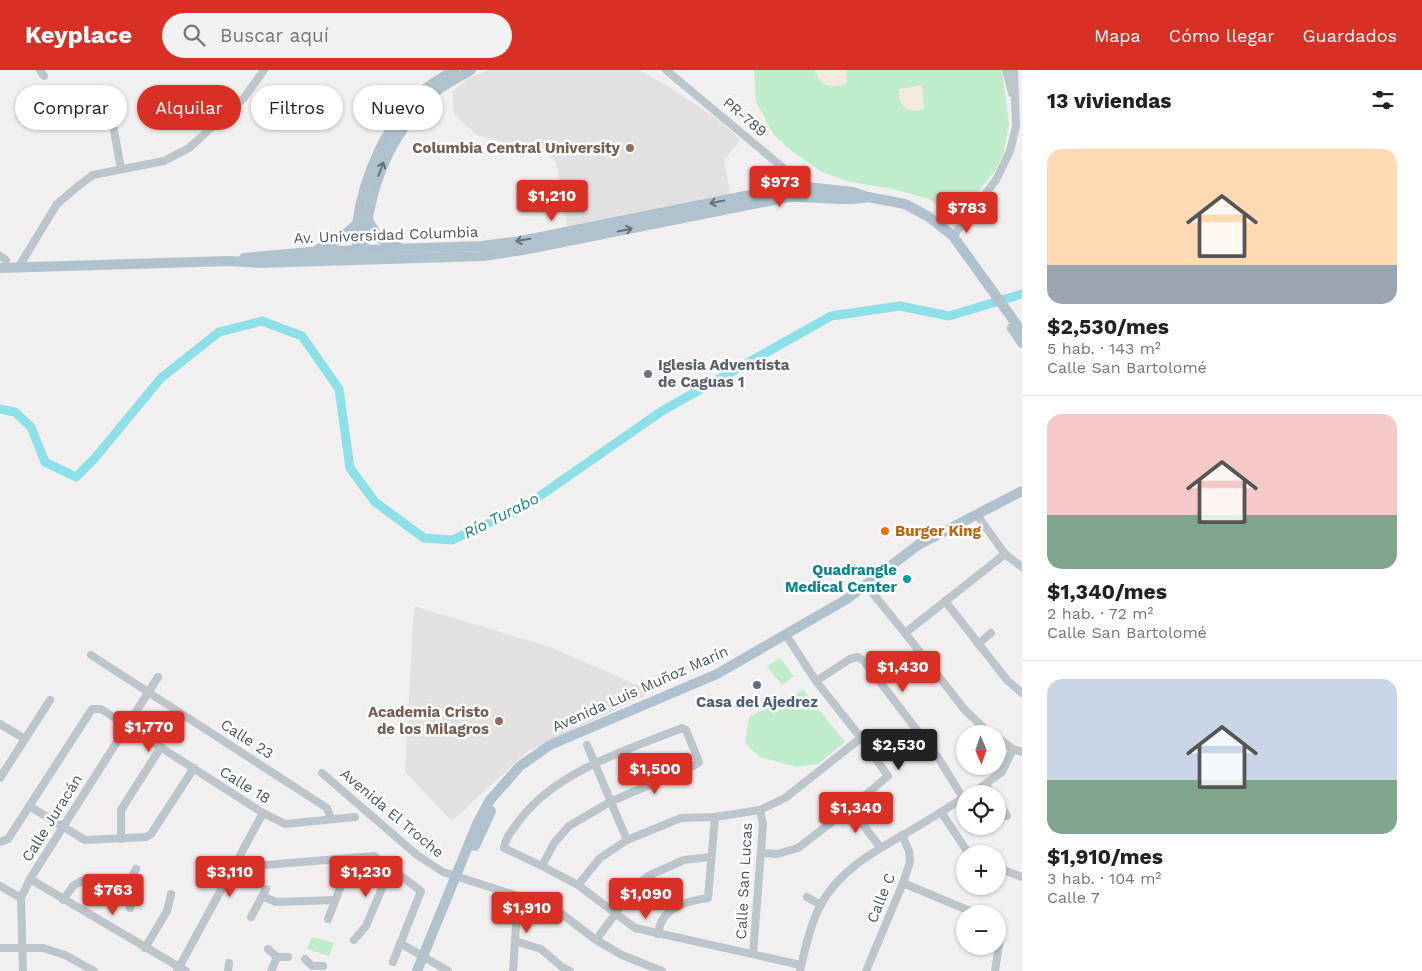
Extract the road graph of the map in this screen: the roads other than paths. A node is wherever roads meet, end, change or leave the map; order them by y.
1 (264, 70) edge
2 (454, 70) edge
3 (471, 70) edge
4 (666, 70) edge
5 (1006, 70) edge
6 (1014, 70) edge
7 (1014, 102) junction
8 (114, 130) edge
9 (121, 169) junction
10 (791, 174) junction
11 (806, 187) junction
12 (784, 188) junction
13 (868, 197) junction
14 (841, 199) junction
15 (738, 207) junction
16 (665, 217) junction
17 (367, 219) junction
18 (357, 224) junction
19 (953, 236) junction
20 (406, 249) junction
21 (360, 251) junction
22 (310, 252) junction
23 (442, 257) junction
24 (229, 261) junction
25 (2, 262) edge
26 (292, 262) junction
27 (18, 268) junction
28 (1010, 315) junction
29 (1022, 332) edge
30 (1022, 343) edge
31 (1022, 491) edge
32 (1022, 497) edge
33 (978, 517) junction
34 (1005, 554) junction
35 (1022, 567) edge
36 (868, 587) junction
37 (945, 602) junction
38 (905, 633) junction
39 (992, 633) dead end
40 (787, 637) junction
41 (978, 644) junction
42 (91, 655) dead end
43 (158, 677) dead end
44 (816, 682) junction
45 (149, 692) junction
46 (1022, 693) edge
47 (50, 700) dead end
48 (0, 724) edge
49 (981, 725) edge
50 (127, 726) junction
51 (861, 738) junction
52 (24, 739) junction
53 (1006, 744) edge
54 (587, 745) dead end
55 (160, 747) junction
56 (1013, 749) junction
57 (1022, 752) edge
58 (595, 764) junction
59 (194, 768) junction
60 (322, 773) dead end
61 (0, 778) edge
62 (986, 785) edge
63 (956, 786) edge
64 (610, 802) junction
65 (956, 803) edge
66 (30, 806) junction
67 (850, 808) junction
68 (760, 810) junction
69 (941, 812) junction
70 (263, 813) junction
71 (355, 817) dead end
72 (715, 817) junction
73 (331, 819) junction
74 (63, 827) junction
75 (902, 835) junction
76 (121, 839) junction
77 (627, 840) junction
78 (0, 842) edge
79 (963, 845) edge
80 (880, 847) junction
81 (761, 853) junction
82 (352, 858) junction
83 (711, 858) junction
84 (238, 860) junction
85 (542, 866) junction
86 (391, 867) junction
87 (136, 869) dead end
88 (1006, 872) edge
89 (1022, 877) edge
90 (131, 878) junction
91 (458, 878) junction
92 (30, 879) junction
93 (903, 883) junction
94 (578, 885) junction
95 (0, 886) edge
96 (266, 888) dead end
97 (171, 894) dead end
98 (262, 896) junction
99 (518, 896) junction
100 (807, 897) dead end
101 (21, 898) junction
102 (63, 900) junction
103 (335, 900) junction
104 (821, 905) junction
105 (956, 905) edge
106 (130, 908) dead end
107 (615, 914) junction
108 (251, 917) dead end
109 (328, 919) dead end
110 (658, 934) junction
111 (354, 940) dead end
112 (596, 940) junction
113 (515, 941) junction
114 (400, 943) junction
115 (0, 948) edge
116 (23, 948) junction
117 (145, 948) junction
118 (268, 949) dead end
119 (753, 954) junction
120 (998, 955) edge
121 (277, 957) junction
122 (288, 957) dead end
123 (425, 958) junction
124 (305, 959) dead end
125 (393, 962) dead end
126 (323, 966) dead end
127 (311, 968) edge
128 (801, 968) edge
129 (180, 970) edge
130 (23, 971) edge
131 (94, 971) edge
132 (271, 971) edge
133 (417, 971) edge
134 (423, 971) edge
135 (448, 971) edge
136 (513, 971) edge
137 (570, 971) edge
138 (662, 971) edge
139 (866, 971) edge
140 (996, 971) edge

1 - 9 street
2 - 18 main road
17 -> 3 main road
4 - 10 street, PR-789 / PR-789
5 - 7 street
6 - 7 street
7 - 19 street
8 - 9 street
9 - 27 street
10 - 11 street, PR-789 / PR-789
10 - 12 main road
11 - 12 main road, Av. Universidad Columbia
11 - 13 main road, Av. Universidad Columbia
11 - 14 main road
11 - 15 main road
12 -> 16 main road, Av. Universidad Columbia
13 - 14 main road, Av. Universidad Columbia
13 - 19 main road, Av. Universidad Columbia
14 - 15 main road, Av. Universidad Columbia
15 - 16 main road, Av. Universidad Columbia
16 -> 20 main road, Av. Universidad Columbia
23 -> 16 main road, Av. Universidad Columbia
17 - 20 main road
17 - 21 main road
18 - 21 main road
18 - 22 main road
19 - 28 main road, Av. Universidad Columbia
20 - 21 main road, Av. Universidad Columbia
21 - 22 main road, Av. Universidad Columbia
21 - 23 main road
21 - 26 main road
22 - 24 main road, Av. Universidad Columbia
23 - 26 main road, Av. Universidad Columbia
24 - 26 main road, Av. Universidad Columbia
24 - 27 main road, Av. Universidad Columbia
25 - 27 main road, Av. Universidad Columbia
28 - 29 main road, Av. Universidad Columbia
28 - 30 main road, Av. Universidad Columbia
31 - 33 main road, Avenida Luis Muñoz Marín
32 - 33 main road, Avenida Luis Muñoz Marín
33 - 34 street
33 - 36 main road, Avenida Luis Muñoz Marín
34 - 35 street
34 - 37 street
36 - 38 street
36 - 40 main road, Avenida Luis Muñoz Marín
37 - 38 street
37 - 41 street
38 - 49 street
39 - 41 street
40 - 44 street
40 - 91 main road, Avenida Luis Muñoz Marín
41 - 46 street
42 - 45 street, Calle 23
43 - 45 street, Calle Juracán
44 - 51 street
44 - 63 street
45 - 50 street, Calle Juracán
45 - 73 street, Calle 23
47 - 52 street
48 - 52 street
50 - 55 street, Calle 18
50 - 66 street, Calle 18
50 - 74 street, Calle Juracán
51 - 67 street
51 - 68 street
52 - 61 street
53 - 56 street
54 - 58 street
55 - 59 street, Calle 18
55 - 76 street
56 - 57 street
56 - 62 street
58 - 64 street
58 - 64 street
58 - 85 street
59 - 70 street, Calle 18
59 - 76 street
60 - 91 street, Avenida El Troche
64 - 77 street
64 - 85 street
65 - 69 street
66 - 74 street
66 - 78 street, Calle 18
67 - 80 street
67 - 81 street
68 - 72 street
68 - 81 street, Calle San Lucas
69 - 75 street
69 - 79 street
70 - 73 street, Calle 18
70 - 84 street
71 - 73 street, Calle 18
72 - 77 street
72 - 83 street
74 - 76 street
74 - 92 street, Calle Juracán
75 - 80 street
75 - 93 street, Calle C
77 - 94 street
80 - 104 street
81 - 119 street, Calle San Lucas
82 - 84 street
82 - 86 street
82 - 103 street
83 - 107 street
83 - 110 street
84 - 129 street
85 - 94 street
86 - 111 street
86 - 114 street
87 - 90 street
88 - 89 street
90 - 102 street
90 - 106 street
91 - 99 street, Avenida El Troche
91 - 123 main road, Avenida Luis Muñoz Marín
92 - 101 street, Calle Juracán
92 - 102 street
93 - 105 street
93 - 139 street, Calle C
94 - 107 street
95 - 101 street
96 - 98 street
97 - 117 street
98 - 103 street
98 - 108 street
99 - 112 street, Avenida El Troche
99 - 113 street
100 - 104 street
101 - 116 street, Calle Juracán
102 - 117 street
103 - 109 street
104 - 128 street
107 - 110 street
107 - 112 street
110 - 119 street
112 - 138 street, Avenida El Troche
113 - 136 street
113 - 137 street
114 - 123 street
114 - 125 street
115 - 116 street
116 - 130 street, Calle Juracán
116 - 131 street
117 - 129 street
118 - 121 street
119 - 128 street
120 - 140 street
121 - 122 street
121 - 132 street
123 - 133 main road, Avenida Luis Muñoz Marín
123 - 134 main road, Avenida Luis Muñoz Marín
123 - 135 street
124 - 127 street
126 - 127 street

